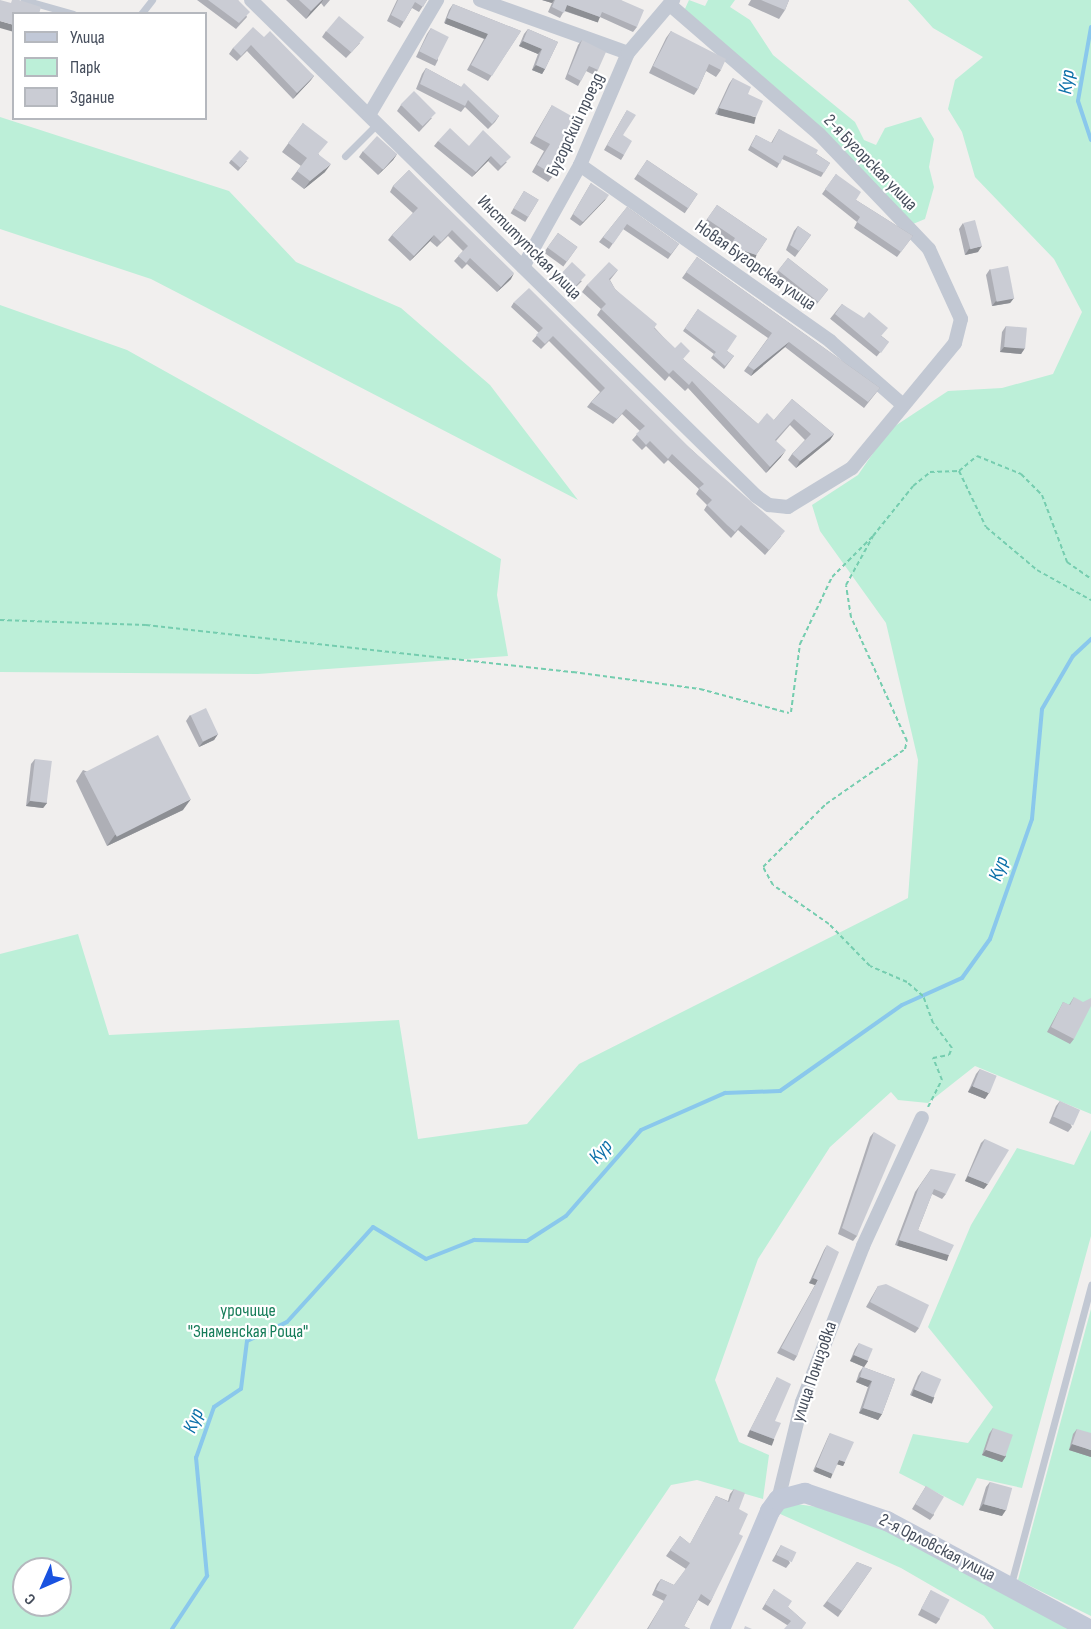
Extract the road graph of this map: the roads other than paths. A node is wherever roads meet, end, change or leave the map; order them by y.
1 (24, 0) edge
2 (152, 0) edge
3 (251, 0) edge
4 (436, 0) edge
5 (480, 0) edge
6 (672, 3) edge
7 (66, 12) edge
8 (143, 12) edge
9 (628, 53) junction
10 (373, 119) junction
11 (345, 156) dead end
12 (580, 165) junction
13 (523, 267) junction
14 (903, 405) junction
15 (788, 507) joint
16 (922, 1118) road end
17 (1091, 1285) edge
18 (778, 1500) junction
19 (1010, 1587) junction
20 (720, 1629) edge
21 (1088, 1629) edge

1 - 7 lane
2 - 8 lane
3 - 10 street, Институтская улица
4 - 10 street
5 - 9 street
6 - 9 street, Бугорский проезд
6 - 14 street, 2-я Бугорская улица
9 - 12 street, Бугорский проезд
10 - 11 lane
10 - 13 street, Институтская улица
12 - 13 street, Бугорский проезд
12 - 14 street, Новая Бугорская улица
13 - 15 street, Институтская улица
14 - 15 street, 2-я Бугорская улица
16 - 18 street, улица Понизовка
17 - 19 lane
18 - 19 main road, 2-я Орловская улица
18 - 20 main road, улица Понизовка
19 - 21 main road, 2-я Орловская улица

